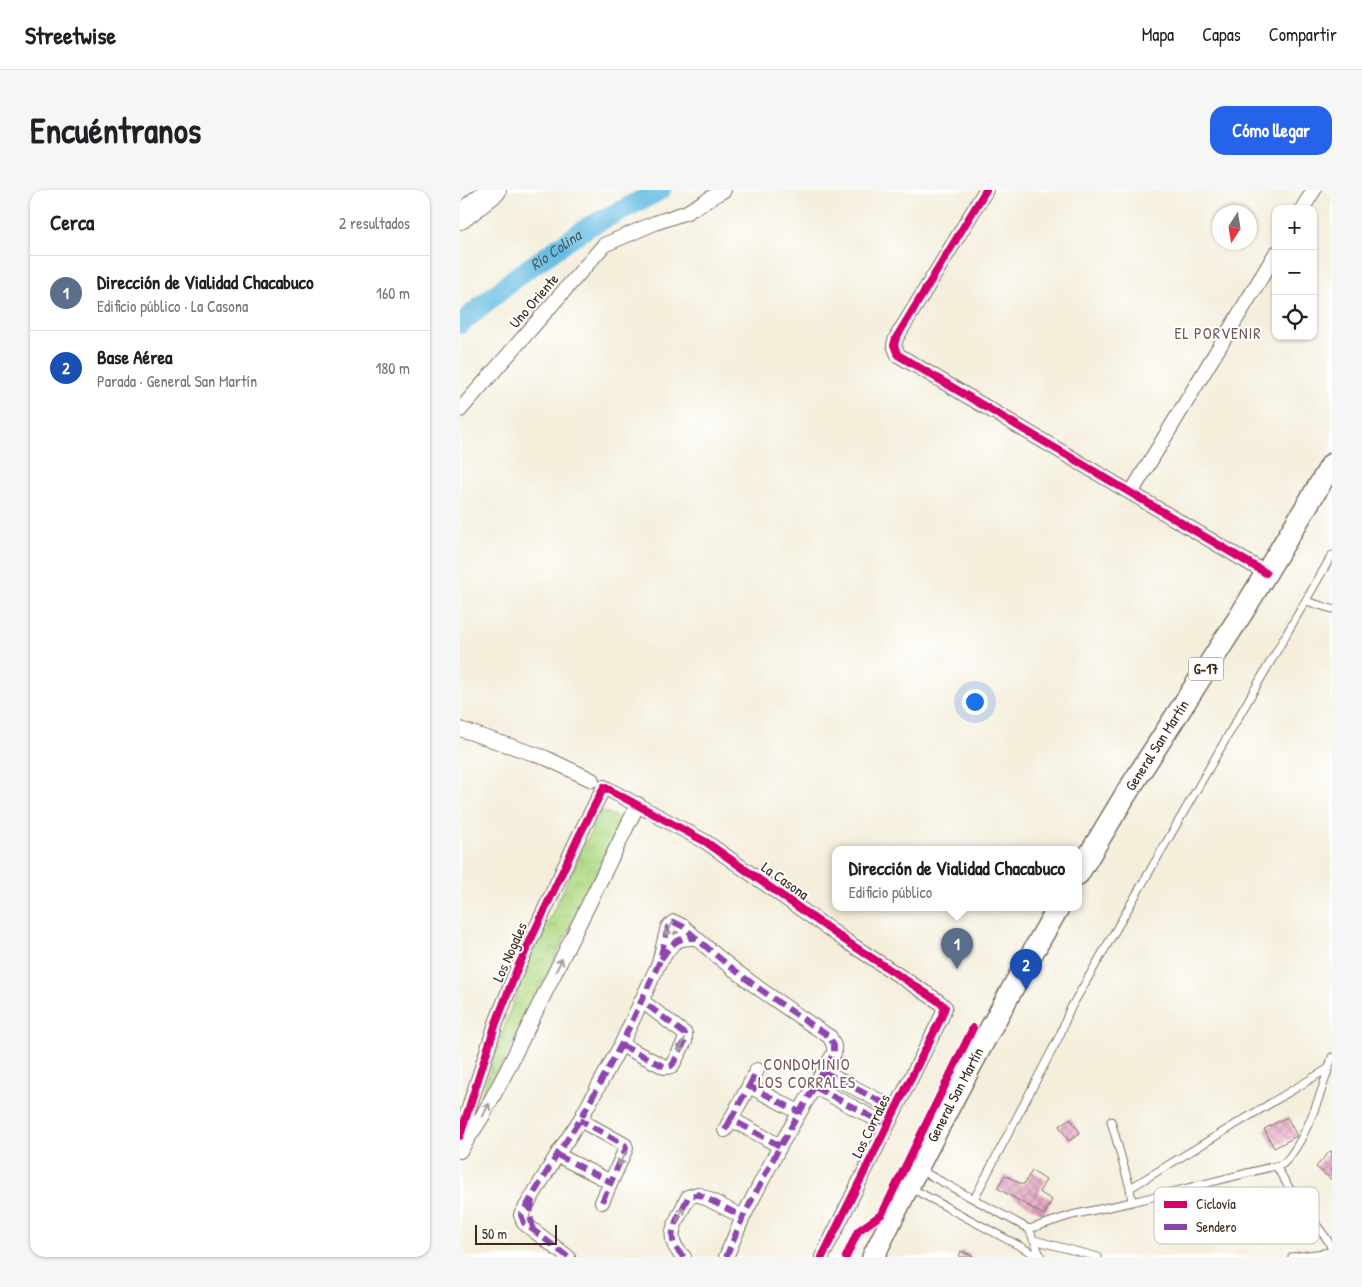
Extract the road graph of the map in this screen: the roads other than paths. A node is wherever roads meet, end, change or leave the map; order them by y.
1 (494, 190) edge
2 (724, 190) edge
3 (986, 190) edge
4 (1314, 190) edge
5 (1305, 205) edge
6 (460, 217) edge
7 (1272, 260) edge
8 (460, 410) edge
9 (1332, 464) edge
10 (1130, 492) junction
11 (1332, 555) edge
12 (1266, 573) junction
13 (1306, 601) junction
14 (1332, 609) edge
15 (460, 729) edge
16 (598, 784) junction
17 (638, 804) junction
18 (1082, 868) edge
19 (1056, 911) edge
20 (642, 1001) junction
21 (945, 1007) joint
22 (621, 1044) junction
23 (1332, 1057) edge
24 (1330, 1067) edge
25 (758, 1070) dead end
26 (824, 1072) junction
27 (749, 1086) junction
28 (816, 1087) junction
29 (895, 1109) junction
30 (799, 1112) junction
31 (580, 1120) junction
32 (1112, 1121) dead end
33 (887, 1125) junction
34 (460, 1136) edge
35 (780, 1146) junction
36 (460, 1151) edge
37 (557, 1155) junction
38 (1276, 1166) junction
39 (912, 1177) junction
40 (611, 1182) junction
41 (1192, 1187) edge
42 (1289, 1187) edge
43 (1130, 1188) junction
44 (1154, 1196) edge
45 (974, 1199) junction
46 (602, 1202) dead end
47 (1132, 1202) junction
48 (743, 1217) junction
49 (1319, 1228) edge
50 (1029, 1229) junction
51 (1034, 1240) junction
52 (1332, 1251) edge
53 (568, 1257) edge
54 (684, 1257) edge
55 (726, 1257) edge
56 (822, 1257) edge
57 (873, 1257) edge
58 (1041, 1257) edge
59 (1098, 1257) edge
60 (1292, 1257) edge

1 - 6 highway
2 - 8 street, Uno Oriente
3 - 10 street
4 - 5 street
7 - 10 street
9 - 12 main road, General San Martín / G-17
10 - 12 street
11 - 13 lane
12 - 18 main road, General San Martín / G-17
13 - 14 lane
13 - 45 lane
15 - 16 street, La Casona
16 - 17 street, La Casona
16 - 34 street, Los Nogales
17 - 21 street, La Casona
36 -> 17 street
19 - 39 main road, General San Martín
20 - 22 street
20 -> 22 street
20 - 26 street
21 - 29 street, Los Corrales
22 - 31 street
23 - 24 lane
24 - 38 lane
24 - 43 lane
25 - 27 street
26 - 28 street
26 - 29 street
27 - 30 street
27 - 35 street
28 - 30 street
28 - 33 street
29 - 33 street, Los Corrales
30 - 35 street
31 - 37 street
31 -> 40 street
32 - 43 lane
33 - 56 street, Los Corrales
35 - 48 street
37 - 40 street
37 - 53 street
38 - 41 lane
38 - 42 lane
39 - 45 lane
39 - 57 main road, General San Martín
39 - 58 lane
40 - 46 street
43 - 47 lane
44 - 47 lane
45 - 50 lane
47 - 50 lane
54 -> 48 street
48 - 55 street
49 - 52 lane
50 - 51 lane
51 - 58 lane
51 - 59 lane
52 - 60 lane

